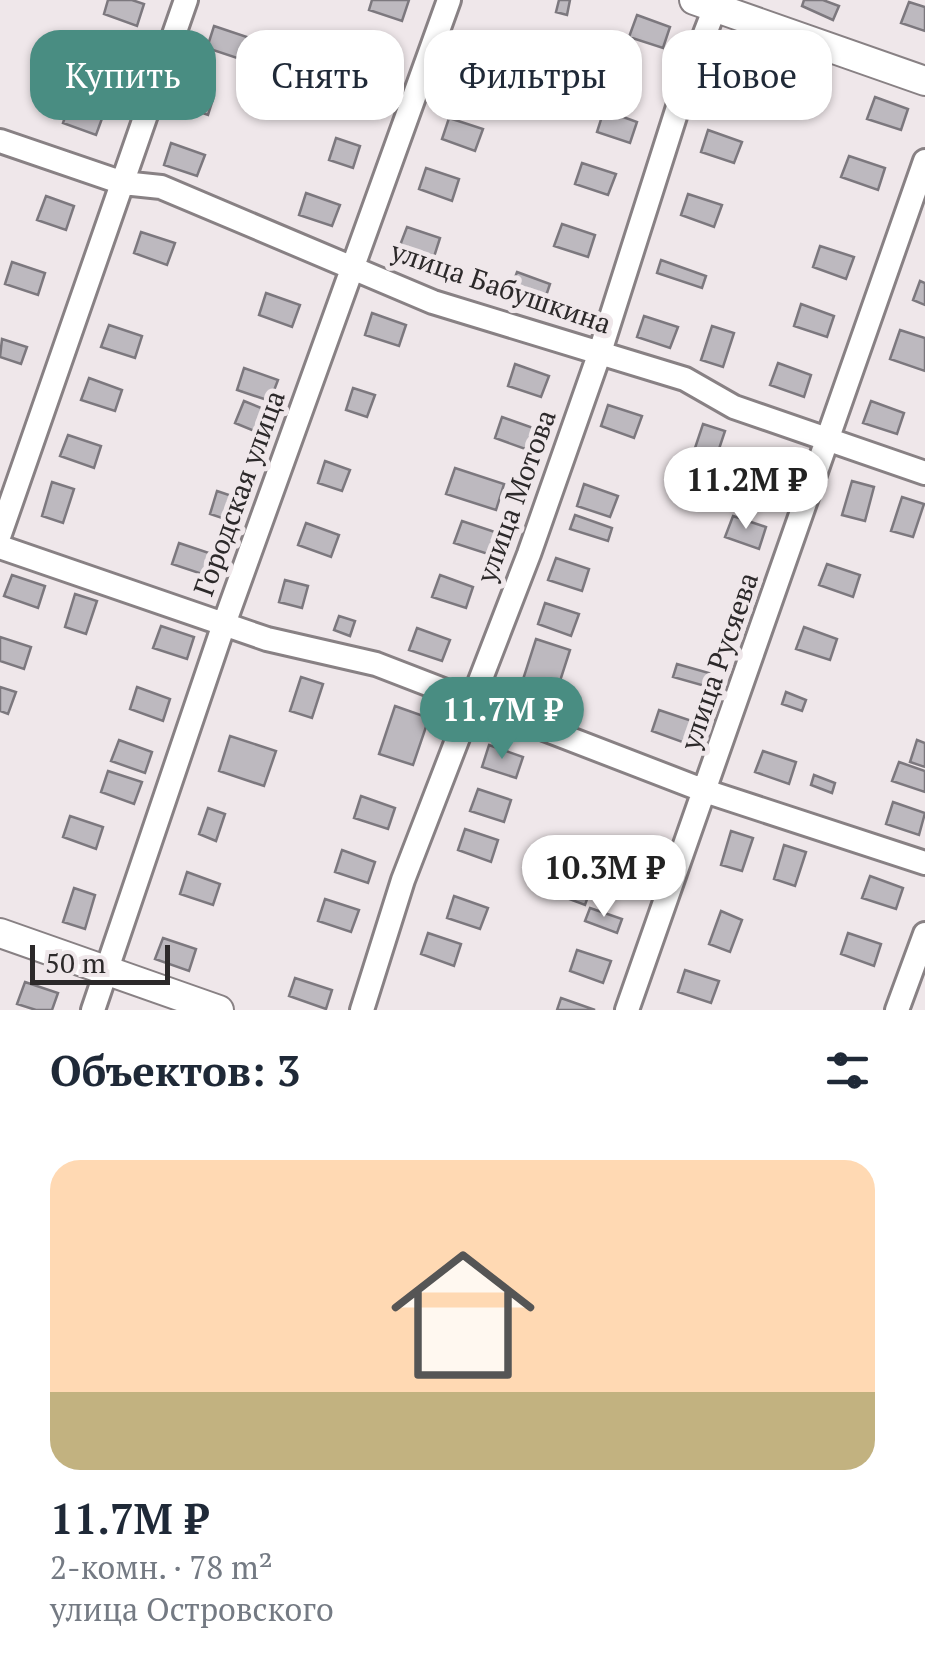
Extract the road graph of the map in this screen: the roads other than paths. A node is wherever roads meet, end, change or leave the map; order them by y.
1 (186, 0) edge
2 (450, 0) edge
3 (709, 3) edge
4 (925, 81) edge
5 (0, 141) edge
6 (925, 161) edge
7 (123, 183) junction
8 (352, 265) junction
9 (598, 355) junction
10 (824, 441) junction
11 (925, 474) edge
12 (0, 534) edge
13 (0, 547) edge
14 (224, 624) junction
15 (473, 704) junction
16 (705, 792) junction
17 (925, 862) edge
18 (0, 933) edge
19 (925, 934) edge
20 (106, 970) junction
21 (94, 1010) edge
22 (219, 1010) edge
23 (362, 1010) edge
24 (628, 1010) edge
25 (897, 1010) edge

1 - 7 street
2 - 8 street, Городская улица
3 - 4 street
3 - 9 street, улица Мотова
5 - 7 street, улица Бабушкина
6 - 10 street, улица Русяева
7 - 8 street, улица Бабушкина
7 - 12 street
8 - 9 street, улица Бабушкина
8 - 14 street, Городская улица
9 - 10 street, улица Бабушкина
9 - 15 street, улица Мотова
10 - 11 street, улица Бабушкина
10 - 16 street, улица Русяева
13 - 14 street
14 - 15 street
14 - 20 street, Городская улица
15 - 16 street
15 - 23 street, улица Мотова
16 - 17 street
16 - 24 street, улица Русяева
18 - 20 street
19 - 25 street
20 - 21 street, Городская улица
20 - 22 street

